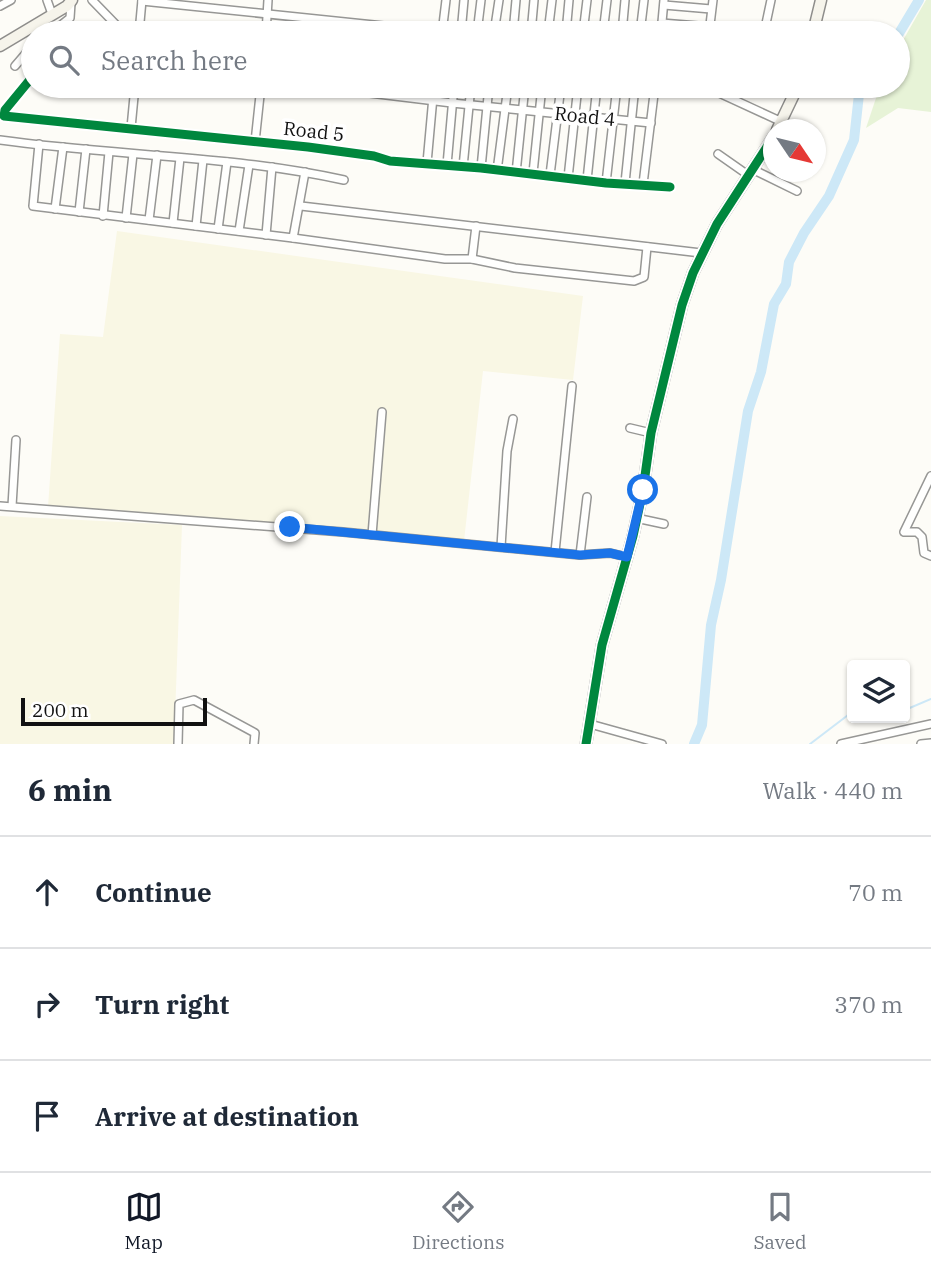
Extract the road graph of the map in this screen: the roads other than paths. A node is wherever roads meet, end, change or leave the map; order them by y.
1 (11, 0) edge
2 (47, 0) edge
3 (92, 0) edge
4 (142, 0) edge
5 (268, 0) edge
6 (446, 0) edge
7 (464, 0) edge
8 (481, 0) edge
9 (499, 0) edge
10 (516, 0) edge
11 (534, 0) edge
12 (552, 0) edge
13 (569, 0) edge
14 (587, 0) edge
15 (607, 0) edge
16 (625, 0) edge
17 (643, 0) edge
18 (771, 0) edge
19 (821, 0) edge
20 (71, 1) edge
21 (664, 2) edge
22 (712, 4) edge
23 (0, 6) edge
24 (267, 13) junction
25 (49, 16) junction
26 (41, 21) edge
27 (51, 21) edge
28 (66, 21) edge
29 (112, 21) edge
30 (140, 21) edge
31 (267, 21) edge
32 (338, 21) edge
33 (445, 21) edge
34 (462, 21) edge
35 (478, 21) edge
36 (496, 21) edge
37 (514, 21) edge
38 (532, 21) edge
39 (549, 21) edge
40 (567, 21) edge
41 (584, 21) edge
42 (604, 21) edge
43 (623, 21) edge
44 (641, 21) edge
45 (662, 21) edge
46 (767, 21) edge
47 (816, 21) edge
48 (21, 33) edge
49 (0, 46) edge
50 (21, 59) edge
51 (15, 66) dead end
52 (21, 91) edge
53 (134, 98) edge
54 (260, 98) edge
55 (415, 98) edge
56 (453, 98) edge
57 (470, 98) edge
58 (488, 98) edge
59 (507, 98) edge
60 (524, 98) edge
61 (541, 98) edge
62 (560, 98) edge
63 (577, 98) edge
64 (595, 98) edge
65 (616, 98) edge
66 (634, 98) edge
67 (653, 98) edge
68 (727, 98) edge
69 (793, 98) edge
70 (432, 100) junction
71 (452, 103) junction
72 (469, 104) junction
73 (487, 106) junction
74 (506, 107) junction
75 (523, 110) junction
76 (540, 111) junction
77 (558, 113) junction
78 (575, 115) junction
79 (593, 115) junction
80 (614, 118) junction
81 (767, 119) edge
82 (783, 119) edge
83 (631, 120) junction
84 (651, 122) junction
85 (131, 128) junction
86 (0, 140) edge
87 (255, 142) junction
88 (39, 144) junction
89 (63, 147) junction
90 (86, 149) junction
91 (109, 152) junction
92 (763, 153) edge
93 (134, 154) junction
94 (718, 154) dead end
95 (157, 155) junction
96 (180, 158) junction
97 (204, 160) junction
98 (227, 162) junction
99 (427, 163) junction
100 (447, 164) junction
101 (249, 165) junction
102 (272, 167) junction
103 (463, 167) junction
104 (481, 168) junction
105 (498, 171) junction
106 (305, 172) junction
107 (750, 172) junction
108 (516, 173) junction
109 (533, 173) junction
110 (550, 175) junction
111 (568, 178) junction
112 (344, 180) dead end
113 (587, 180) junction
114 (606, 183) junction
115 (625, 183) junction
116 (643, 184) junction
117 (670, 187) dead end
118 (797, 191) dead end
119 (301, 206) junction
120 (55, 209) junction
121 (79, 212) junction
122 (103, 216) junction
123 (126, 218) junction
124 (149, 220) junction
125 (173, 223) junction
126 (196, 226) junction
127 (476, 226) junction
128 (218, 229) junction
129 (239, 232) junction
130 (265, 235) junction
131 (293, 238) junction
132 (647, 247) junction
133 (701, 253) junction
134 (472, 259) junction
135 (572, 386) dead end
136 (382, 412) dead end
137 (513, 419) dead end
138 (630, 428) dead end
139 (652, 433) junction
140 (16, 440) dead end
141 (931, 476) edge
142 (587, 497) dead end
143 (0, 506) edge
144 (12, 506) junction
145 (636, 518) junction
146 (664, 524) dead end
147 (372, 535) junction
148 (501, 547) junction
149 (555, 552) junction
150 (580, 555) junction
151 (931, 556) edge
152 (627, 557) junction
153 (590, 724) junction
154 (931, 724) edge
155 (931, 743) edge
156 (178, 744) edge
157 (254, 744) edge
158 (586, 744) edge
159 (662, 744) edge
160 (841, 744) edge
161 (921, 744) edge

1 - 23 street
2 - 25 street
3 - 29 street
4 - 24 street
4 - 30 street
5 - 24 street
6 - 33 street
7 - 34 street
8 - 35 street
9 - 36 street
10 - 37 street
11 - 38 street
12 - 39 street
13 - 40 street
14 - 41 street
15 - 42 street
16 - 43 street
17 - 44 street
18 - 46 street
19 - 47 street
20 - 25 street
20 - 28 street
21 - 22 street
21 - 45 street
24 - 31 street
24 - 32 street
25 - 26 street
25 - 27 street
48 - 49 street
50 - 51 street
52 - 85 street, Road 5
53 - 85 street
54 - 87 street
55 - 70 street, Road 4
56 - 71 street
57 - 72 street
58 - 73 street
59 - 74 street
60 - 75 street
61 - 76 street
62 - 77 street
63 - 78 street
64 - 79 street
65 - 80 street
66 - 83 street
67 - 84 street
68 - 81 street
69 - 82 street
70 - 71 street, Road 4
70 - 99 street
71 - 72 street, Road 4
71 - 100 street
72 - 73 street, Road 4
72 - 103 street
73 - 74 street, Road 4
73 - 104 street
74 - 75 street, Road 4
74 - 105 street
75 - 76 street, Road 4
75 - 108 street
76 - 77 street, Road 4
76 - 109 street
77 - 78 street, Road 4
77 - 110 street
78 - 79 street, Road 4
78 - 111 street
79 - 80 street, Road 4
79 - 113 street
80 - 83 street, Road 4
80 - 114 street
83 - 84 street, Road 4
83 - 115 street
84 - 116 street
85 - 87 street, Road 5
86 - 88 street
87 - 99 street, Road 5
88 - 89 street
88 - 120 street
89 - 90 street
89 - 120 street
90 - 91 street
90 - 121 street
91 - 93 street
91 - 122 street
92 - 107 street
93 - 95 street
93 - 123 street
94 - 107 street
95 - 96 street
95 - 124 street
96 - 97 street
96 - 125 street
97 - 98 street
97 - 126 street
98 - 101 street
98 - 128 street
99 - 100 street, Road 5
100 - 103 street, Road 5
101 - 102 street
101 - 129 street
102 - 106 street
102 - 130 street
103 - 104 street, Road 5
104 - 105 street, Road 5
105 - 108 street, Road 5
106 - 112 street
106 - 119 street
107 - 118 street
107 - 133 street
108 - 109 street, Road 5
109 - 110 street, Road 5
110 - 111 street, Road 5
111 - 113 street, Road 5
113 - 114 street, Road 5
114 - 115 street, Road 5
115 - 116 street, Road 5
116 - 117 street, Road 5
119 - 127 street
119 - 131 street
120 - 121 street
121 - 122 street
122 - 123 street
123 - 124 street
124 - 125 street
125 - 126 street
126 - 128 street
127 - 132 street
127 - 134 street
128 - 129 street
129 - 130 street
130 - 131 street
131 - 134 street
132 - 133 street
132 - 134 street
133 - 139 street
135 - 149 street
136 - 147 street
137 - 148 street
138 - 139 street
139 - 145 street
140 - 144 street
141 - 151 street
142 - 150 street
143 - 144 street
144 - 147 street
145 - 146 street
145 - 152 street
147 - 148 street
148 - 149 street
149 - 150 street
150 - 152 street
152 - 153 street
153 - 158 street
153 - 159 street
154 - 160 street
155 - 161 street
156 - 157 street

